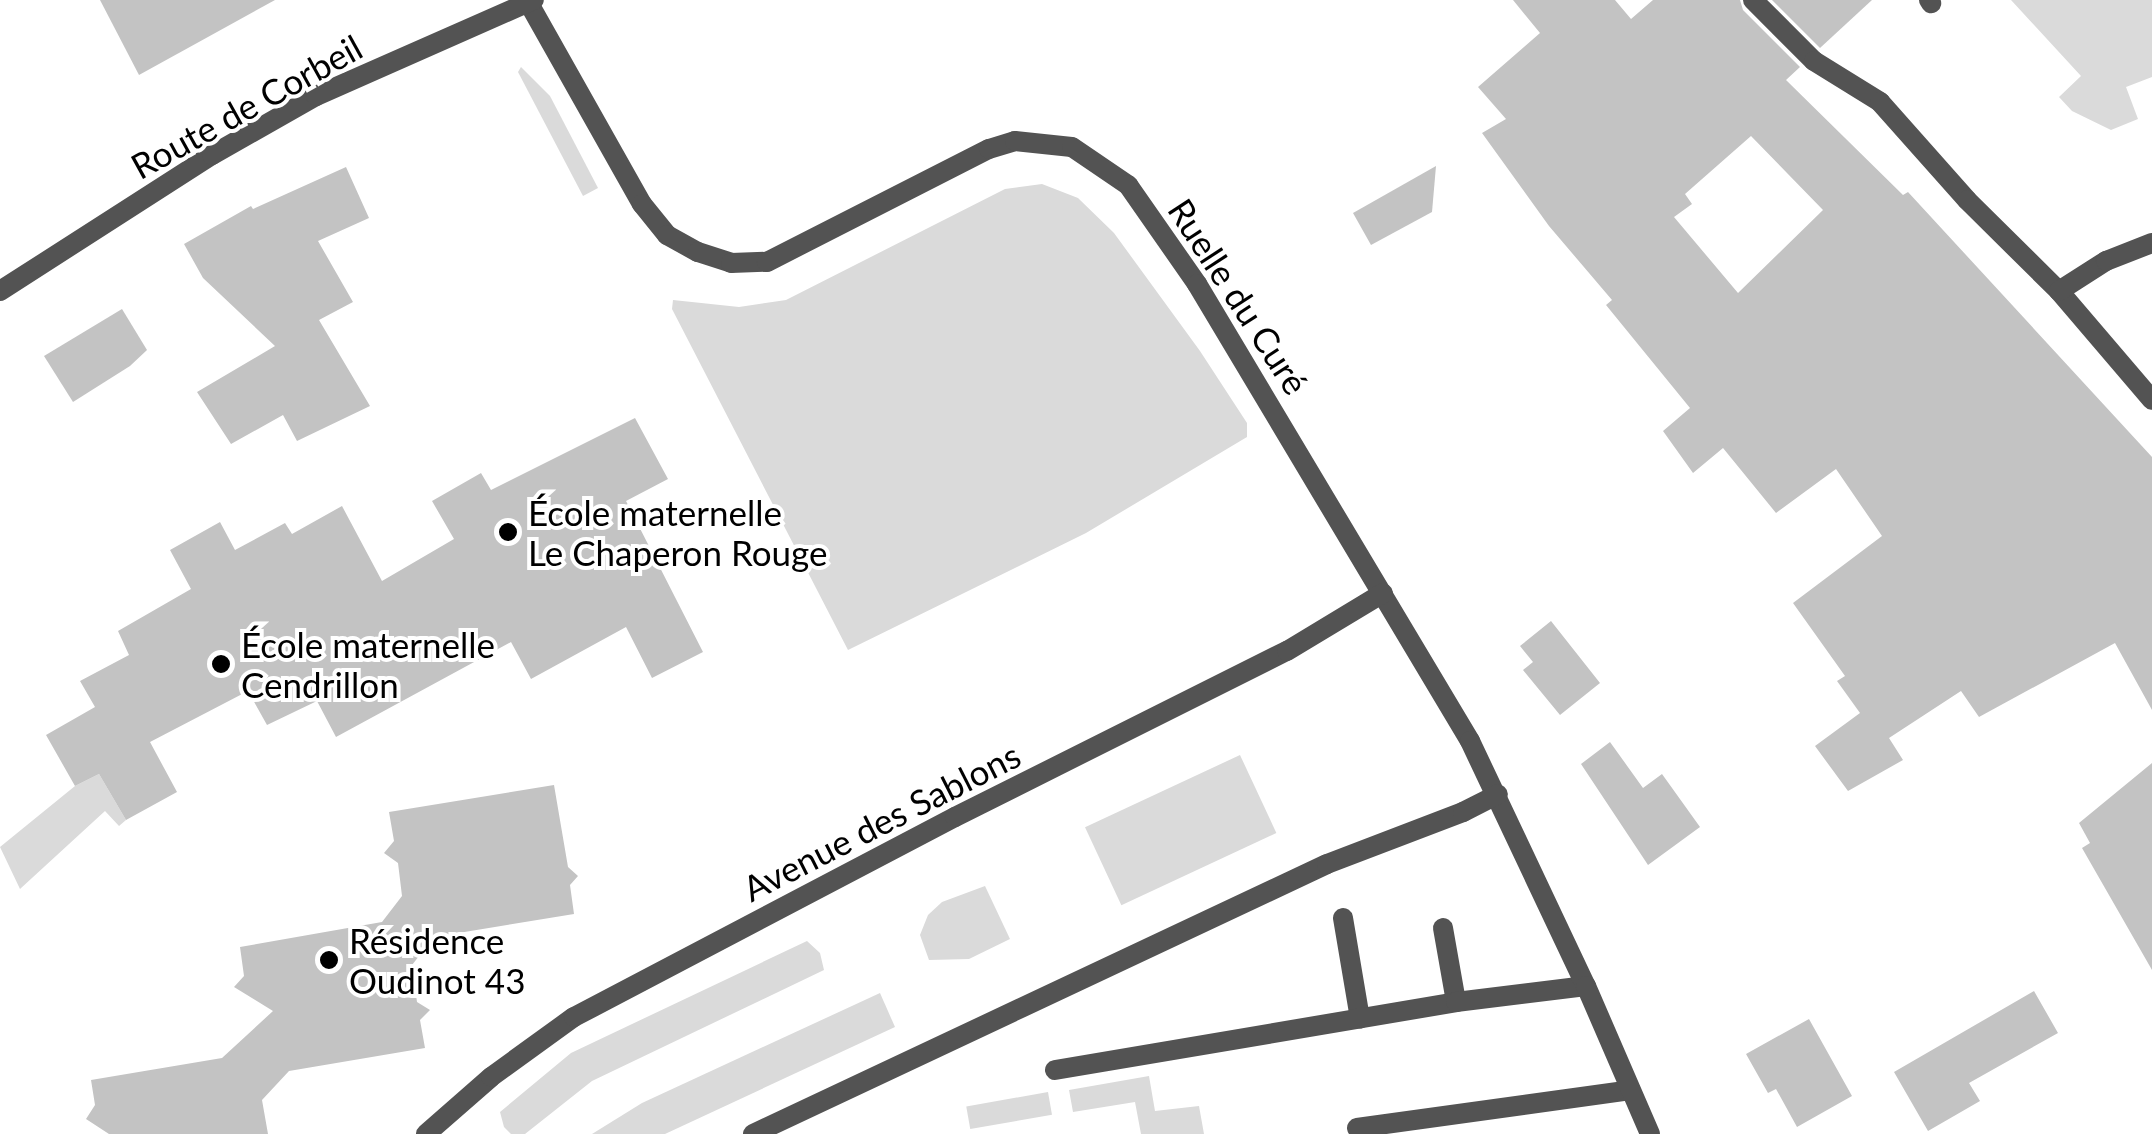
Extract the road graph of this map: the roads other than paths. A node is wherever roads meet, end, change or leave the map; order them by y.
1 (1753, 0) edge
2 (530, 1) edge
3 (2152, 243) edge
4 (0, 291) edge
5 (2059, 291) junction
6 (2152, 400) edge
7 (1383, 593) junction
8 (1498, 794) junction
9 (1342, 918) dead end
10 (1443, 928) dead end
11 (1586, 986) junction
12 (1456, 1002) junction
13 (1360, 1018) junction
14 (1055, 1070) dead end
15 (1630, 1090) junction
16 (1357, 1128) dead end
17 (426, 1134) edge
18 (753, 1134) edge
19 (1650, 1134) edge

1 - 5 street
2 - 4 street, Route de Corbeil
2 - 7 street, Ruelle du Curé
3 - 5 street
5 - 6 street
7 - 8 street, Ruelle du Curé
7 - 17 street, Avenue des Sablons
8 - 11 street, Ruelle du Curé
8 - 18 street
9 - 13 street
10 - 12 street
11 - 12 street
11 - 15 street, Ruelle du Curé
12 - 13 street
13 - 14 street
15 - 16 street
15 - 19 street, Ruelle du Curé

